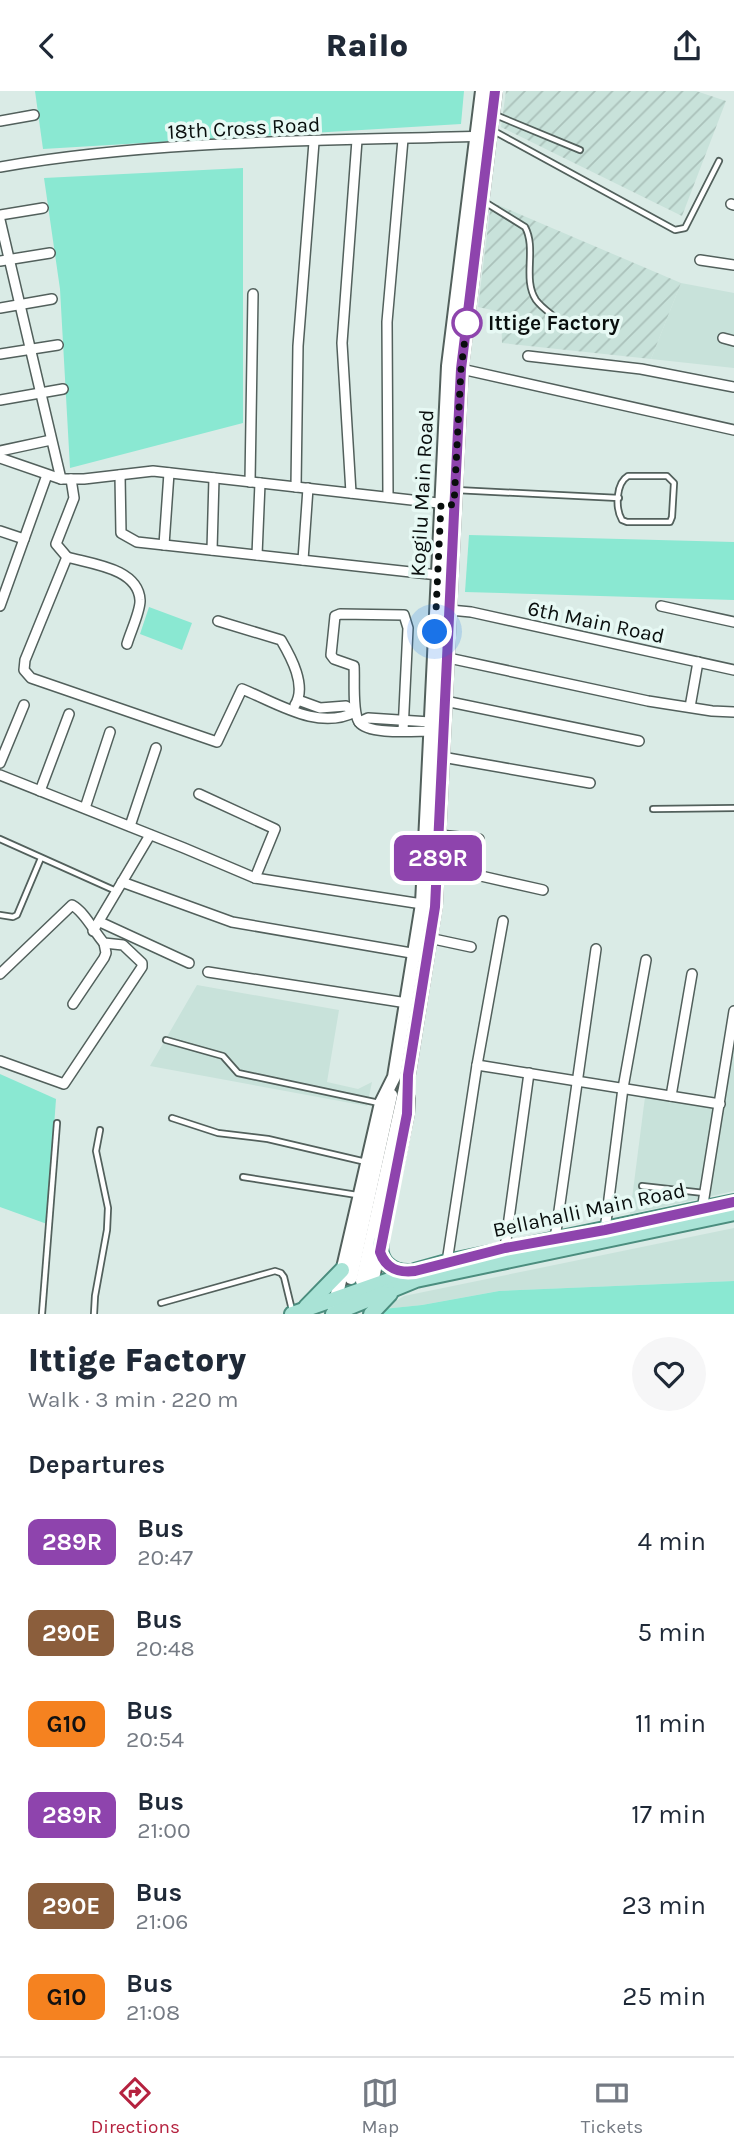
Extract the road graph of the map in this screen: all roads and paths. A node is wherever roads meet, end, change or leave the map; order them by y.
1 (482, 91) edge
2 (495, 91) edge
3 (493, 114) junction
4 (34, 115) dead end
5 (0, 121) edge
6 (486, 134) junction
7 (402, 139) junction
8 (357, 140) junction
9 (314, 142) junction
10 (580, 150) dead end
11 (719, 161) dead end
12 (0, 167) edge
13 (482, 201) junction
14 (43, 208) dead end
15 (0, 218) edge
16 (50, 253) dead end
17 (5, 260) edge
18 (700, 260) dead end
19 (734, 265) edge
20 (253, 294) dead end
21 (52, 299) dead end
22 (20, 305) junction
23 (0, 308) edge
24 (557, 319) dead end
25 (723, 338) dead end
26 (734, 341) edge
27 (58, 345) dead end
28 (30, 349) junction
29 (0, 354) edge
30 (528, 356) dead end
31 (454, 367) junction
32 (734, 387) edge
33 (63, 389) dead end
34 (40, 393) junction
35 (0, 400) edge
36 (734, 430) edge
37 (51, 440) junction
38 (0, 451) edge
39 (0, 458) edge
40 (169, 473) junction
41 (47, 475) junction
42 (120, 475) junction
43 (214, 478) junction
44 (61, 479) junction
45 (71, 479) junction
46 (250, 482) junction
47 (260, 483) junction
48 (296, 487) junction
49 (308, 488) junction
50 (455, 490) junction
51 (351, 493) junction
52 (388, 497) junction
53 (619, 498) junction
54 (448, 504) junction
55 (0, 531) edge
56 (24, 539) junction
57 (164, 545) junction
58 (212, 550) junction
59 (257, 555) junction
60 (67, 557) junction
61 (303, 560) junction
62 (438, 575) junction
63 (0, 605) edge
64 (661, 606) dead end
65 (450, 610) junction
66 (218, 621) dead end
67 (734, 622) edge
68 (127, 644) dead end
69 (441, 657) junction
70 (698, 662) junction
71 (734, 670) edge
72 (298, 700) junction
73 (445, 701) junction
74 (24, 705) dead end
75 (690, 708) junction
76 (292, 709) junction
77 (355, 712) junction
78 (734, 712) edge
79 (69, 714) dead end
80 (404, 720) junction
81 (359, 722) junction
82 (430, 727) junction
83 (403, 731) junction
84 (110, 732) dead end
85 (639, 741) dead end
86 (156, 748) dead end
87 (442, 757) junction
88 (0, 762) edge
89 (0, 775) edge
90 (590, 783) dead end
91 (40, 791) junction
92 (199, 794) dead end
93 (734, 808) edge
94 (85, 809) junction
95 (653, 809) dead end
96 (130, 826) junction
97 (150, 835) junction
98 (439, 835) junction
99 (0, 839) edge
100 (479, 839) dead end
101 (41, 857) junction
102 (431, 869) junction
103 (255, 878) junction
104 (119, 887) junction
105 (542, 890) dead end
106 (422, 904) junction
107 (0, 915) edge
108 (503, 921) dead end
109 (100, 922) junction
110 (93, 932) junction
111 (429, 938) junction
112 (104, 943) junction
113 (471, 947) dead end
114 (596, 949) dead end
115 (420, 955) junction
116 (646, 960) dead end
117 (189, 963) dead end
118 (208, 972) dead end
119 (0, 974) edge
120 (692, 974) dead end
121 (407, 1003) junction
122 (73, 1004) dead end
123 (734, 1011) edge
124 (166, 1040) dead end
125 (0, 1061) edge
126 (477, 1065) junction
127 (529, 1073) junction
128 (401, 1076) junction
129 (577, 1081) junction
130 (623, 1089) junction
131 (671, 1096) junction
132 (381, 1103) junction
133 (720, 1104) junction
134 (172, 1118) dead end
135 (57, 1123) dead end
136 (100, 1130) dead end
137 (367, 1162) junction
138 (243, 1177) dead end
139 (642, 1186) dead end
140 (705, 1193) junction
141 (358, 1195) junction
142 (734, 1202) edge
143 (734, 1213) edge
144 (701, 1214) junction
145 (605, 1230) junction
146 (555, 1239) junction
147 (381, 1241) junction
148 (505, 1248) junction
149 (447, 1262) junction
150 (415, 1271) junction
151 (362, 1292) edge
152 (161, 1303) dead end
153 (334, 1309) edge
154 (295, 1313) edge
155 (42, 1314) edge
156 (94, 1314) edge

1 - 6 main road, Kogilu Main Road
2 - 3 main road, Kogilu Main Road
3 - 6 main road, Kogilu Main Road
3 - 10 lane
4 - 5 street
6 - 7 street, 18th Cross Road
6 - 11 lane
6 - 13 main road, Kogilu Main Road
6 - 31 main road, Kogilu Main Road
7 - 8 street, 18th Cross Road
7 - 52 street
8 - 9 street, 18th Cross Road
8 - 51 street
9 - 12 street, 18th Cross Road
9 - 48 street
13 - 24 lane
13 - 31 main road, Kogilu Main Road
14 - 15 street
15 - 17 street
16 - 17 street
17 - 22 street
18 - 19 street
20 - 46 street
21 - 22 street
22 - 23 street
22 - 28 street
25 - 26 street
27 - 28 street
28 - 29 street
28 - 34 street
30 - 32 street
31 - 36 street
31 - 50 main road, Kogilu Main Road
31 - 54 main road, Kogilu Main Road
33 - 34 street
34 - 35 street
34 - 37 street
37 - 38 street
37 - 44 street
39 - 41 street
40 - 42 street
40 - 43 street
40 - 57 street
41 - 44 street
41 - 56 street
42 - 45 street
42 - 57 street
43 - 46 street
43 - 58 street
44 - 45 street
45 - 60 street
46 - 47 street
47 - 48 street
47 - 59 street
48 - 49 street
49 - 51 street
49 - 61 street
50 - 53 lane
50 - 54 main road, Kogilu Main Road
51 - 52 street
52 - 54 street
53 - 53 lane
54 - 62 main road, Kogilu Main Road
54 - 65 main road, Kogilu Main Road
55 - 56 street
56 - 63 street
57 - 58 street
58 - 59 street
59 - 61 street
60 - 68 street
60 - 76 street
61 - 62 street
62 - 69 main road, Kogilu Main Road
64 - 67 street
65 - 69 main road, Kogilu Main Road
65 - 70 street, 6th Main Road
66 - 72 street
69 - 73 main road, Kogilu Main Road
69 - 75 street
69 - 82 main road, Kogilu Main Road
70 - 71 street, 6th Main Road
70 - 75 street
72 - 76 street
72 - 77 street
73 - 85 street
73 - 87 main road, Kogilu Main Road
74 - 88 street
75 - 78 street
76 - 77 street
77 - 80 street
77 - 81 street
79 - 91 street
80 - 81 street
80 - 82 street
80 - 83 street
81 - 83 street
82 - 83 street
82 - 102 main road, Kogilu Main Road
84 - 94 street
86 - 96 street
87 - 90 street
87 - 98 main road, Kogilu Main Road
89 - 91 street
91 - 94 street
92 - 103 street
93 - 95 lane
94 - 96 street
96 - 97 street
97 - 103 street
97 - 104 street
98 - 100 street
98 - 102 main road, Kogilu Main Road
99 - 101 lane
101 - 104 lane
101 - 107 lane
102 - 105 street
102 - 106 main road, Kogilu Main Road
102 - 111 main road, Kogilu Main Road
103 - 106 street
104 - 109 street
104 - 115 street
106 - 115 main road, Kogilu Main Road
108 - 126 street
109 - 110 street
109 - 117 street
110 - 112 street
110 - 119 street
111 - 113 street
111 - 115 main road, Kogilu Main Road
112 - 122 street
112 - 125 street
114 - 129 street
115 - 121 main road, Kogilu Main Road
115 - 128 main road, Kogilu Main Road
116 - 130 street
118 - 121 street
120 - 131 street
121 - 128 main road, Kogilu Main Road
123 - 133 street
124 - 132 lane
126 - 127 street
126 - 149 street
127 - 129 street
127 - 148 street
128 - 132 main road, Kogilu Main Road
128 - 147 main road
128 - 151 main road
129 - 130 street
129 - 146 street
130 - 131 street
130 - 145 street
131 - 133 street
132 - 137 main road, Kogilu Main Road
133 - 140 street
134 - 137 lane
135 - 155 lane
136 - 156 lane
137 - 141 main road, Kogilu Main Road
138 - 141 lane
139 - 140 lane
140 - 144 street
141 - 151 main road, Kogilu Main Road
142 - 144 main road, Bellahalli Main Road
143 - 144 main road, Bellahalli Main Road
144 - 145 main road, Bellahalli Main Road
144 - 151 main road, Bellahalli Main Road
145 - 146 main road, Bellahalli Main Road
146 - 148 main road, Bellahalli Main Road
147 - 150 main road
147 - 151 main road
148 - 149 main road, Bellahalli Main Road
149 - 150 main road, Bellahalli Main Road
150 - 151 main road, Bellahalli Main Road
151 - 153 main road, Bellahalli Main Road
151 - 153 main road
151 - 153 main road
151 - 154 main road
152 - 154 lane
153 - 154 main road

